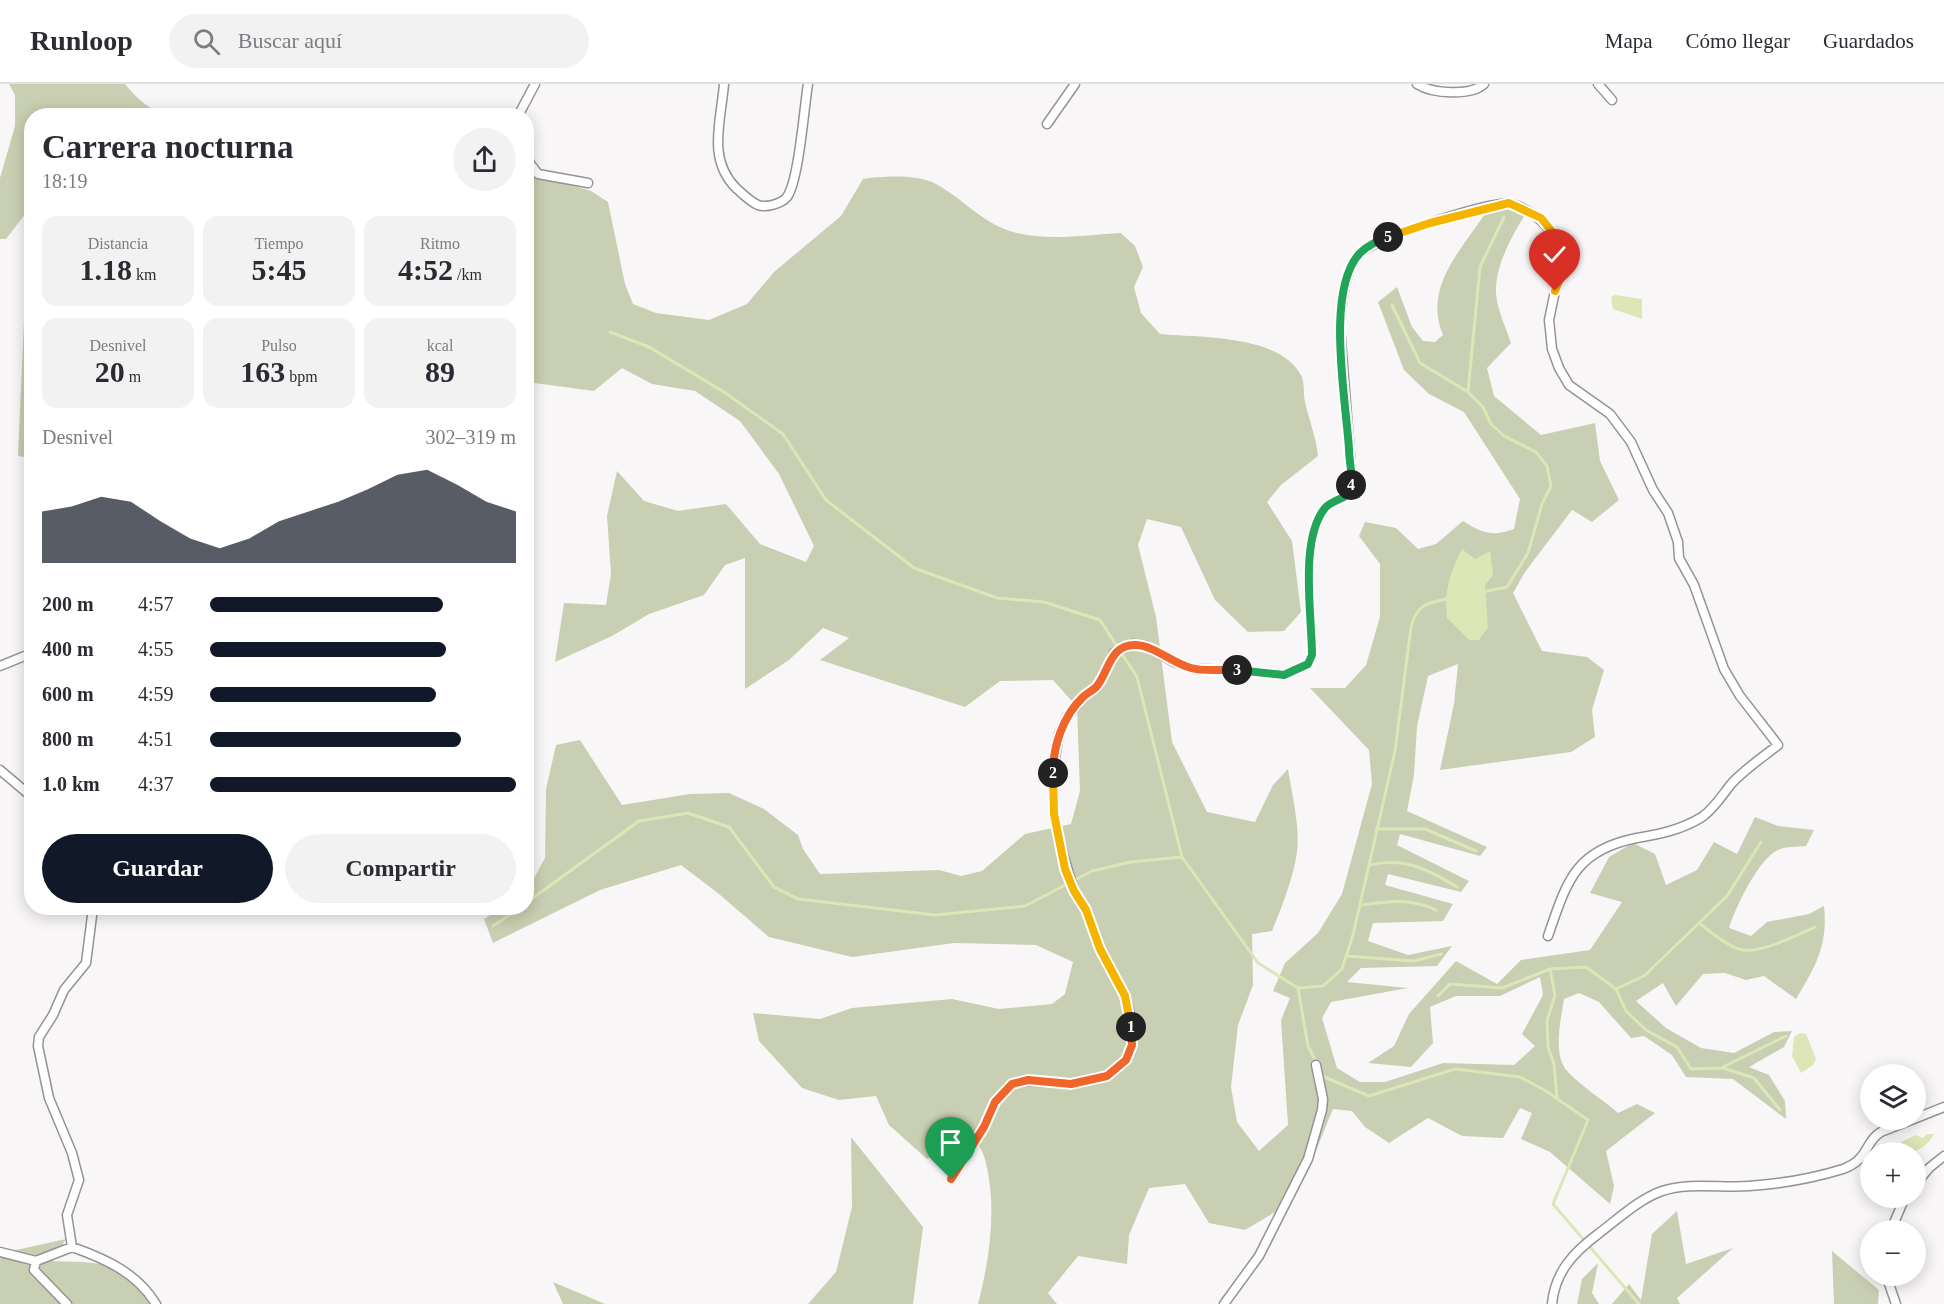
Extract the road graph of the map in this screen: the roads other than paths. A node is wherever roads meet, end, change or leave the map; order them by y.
1 (535, 84) edge
2 (724, 84) edge
3 (808, 84) edge
4 (1075, 84) edge
5 (1417, 84) edge
6 (1484, 84) edge
7 (1598, 84) edge
8 (1612, 100) dead end
9 (522, 108) edge
10 (1047, 124) dead end
11 (534, 169) edge
12 (588, 183) dead end
13 (24, 656) edge
14 (0, 666) edge
15 (0, 770) edge
16 (24, 790) edge
17 (92, 915) edge
18 (1548, 936) dead end
19 (1316, 1065) dead end
20 (1944, 1107) edge
21 (1944, 1156) edge
22 (1926, 1172) edge
23 (951, 1179) dead end
24 (72, 1247) junction
25 (0, 1252) edge
26 (36, 1261) junction
27 (1890, 1286) edge
28 (67, 1304) edge
29 (156, 1304) edge
30 (1224, 1304) edge
31 (1551, 1304) edge
32 (1896, 1304) edge

1 - 9 street
2 - 3 street
4 - 10 street
5 - 6 street
7 - 8 street
11 - 12 street
13 - 14 street
15 - 16 street
17 - 24 street
18 - 23 street
19 - 30 street
20 - 31 street
21 - 22 street
24 - 26 street
24 - 29 street
25 - 26 street
26 - 28 street
27 - 32 street

